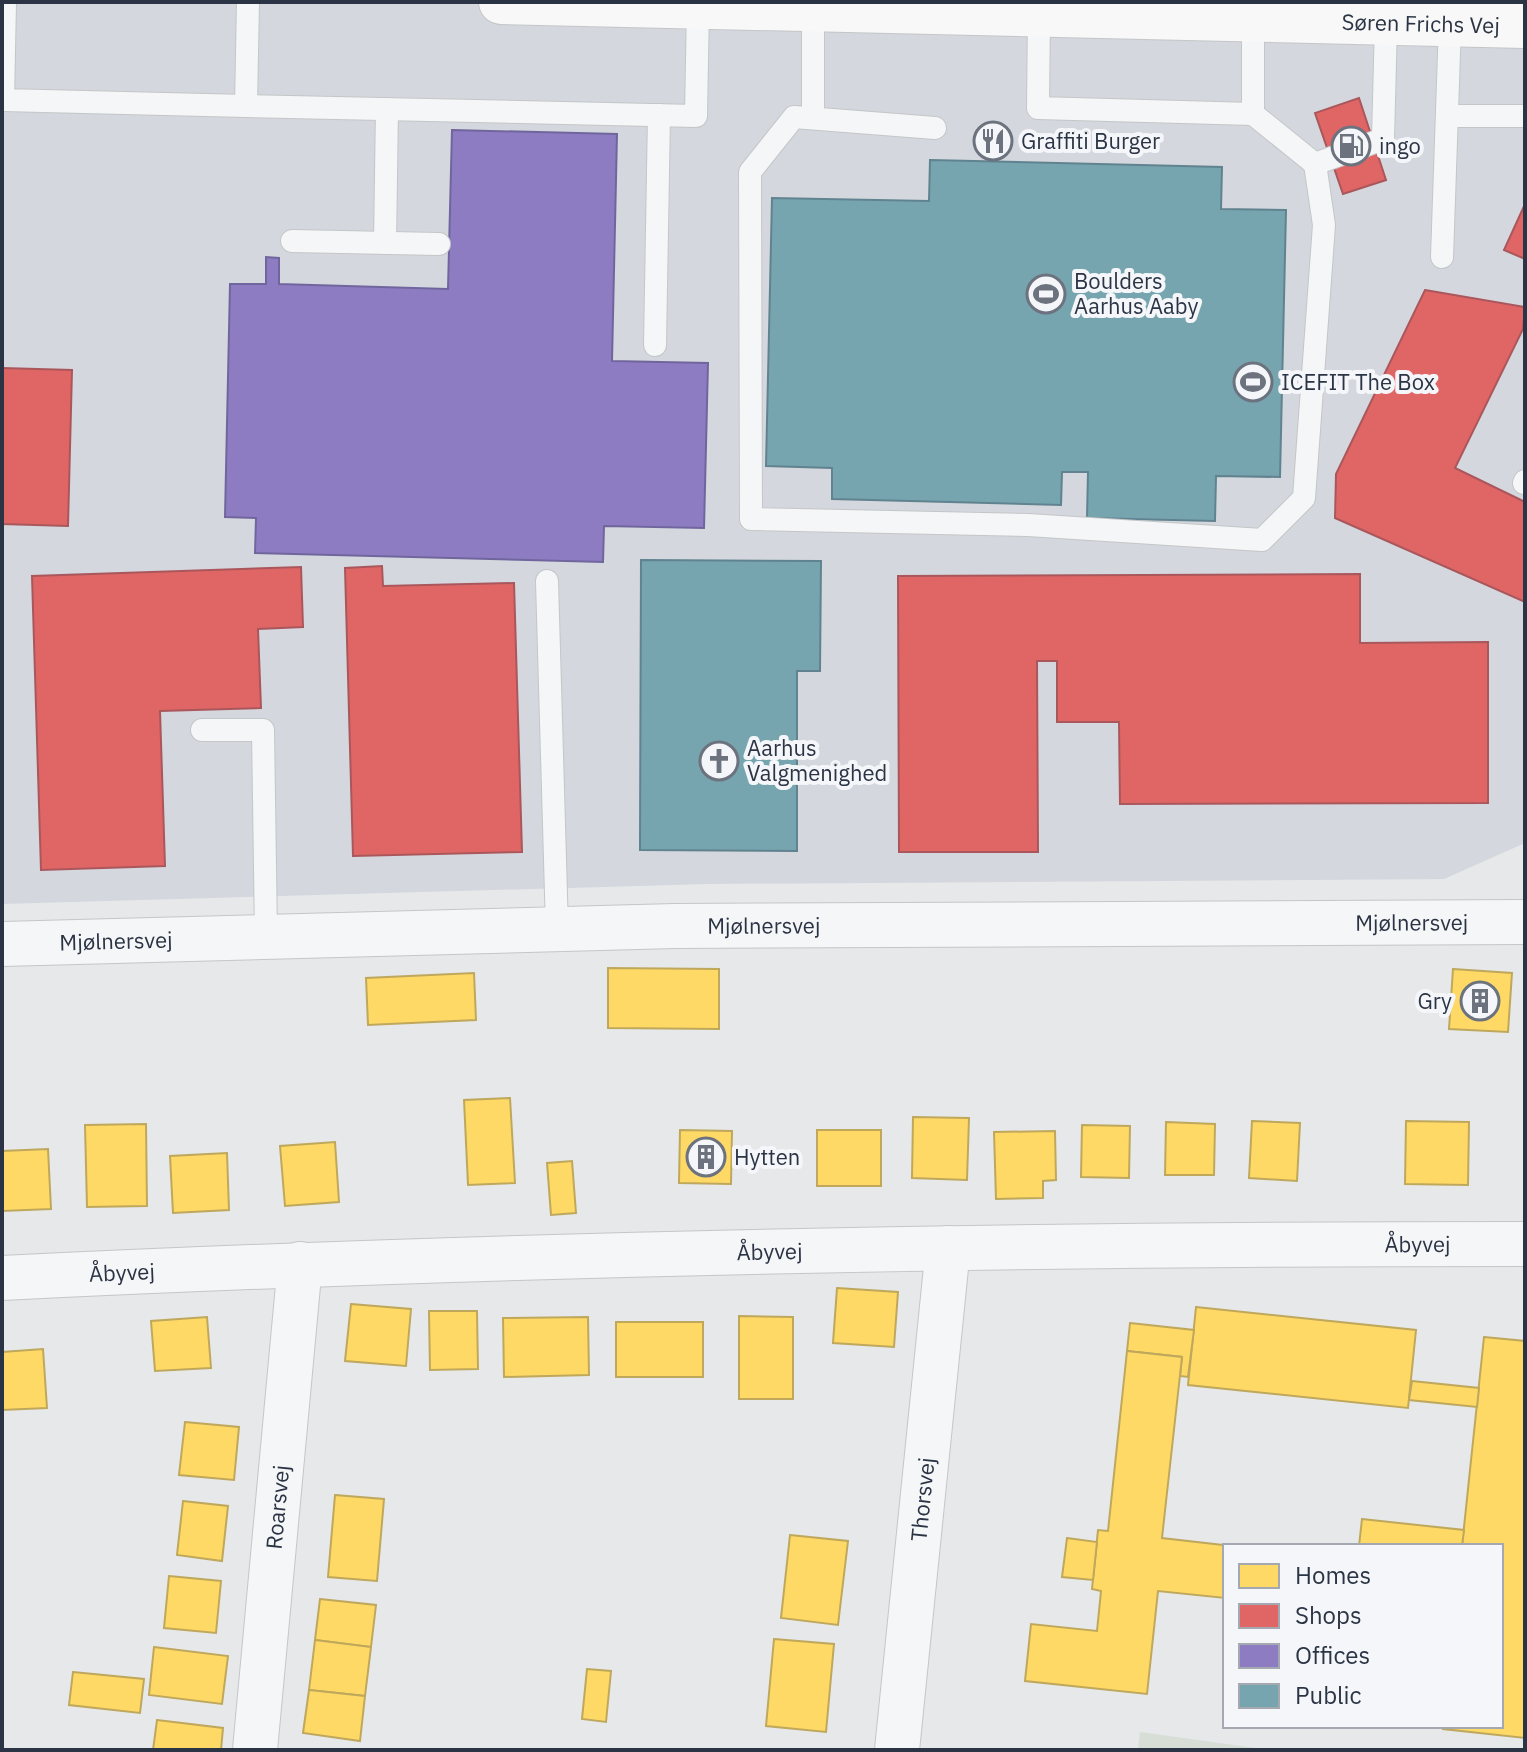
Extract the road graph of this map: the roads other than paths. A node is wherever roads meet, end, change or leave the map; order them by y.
1 (5, 2) edge
2 (248, 2) edge
3 (501, 2) edge
4 (698, 6) junction
5 (795, 6) edge
6 (1039, 13) junction
7 (1253, 20) junction
8 (1386, 23) junction
9 (1450, 24) junction
10 (1525, 26) edge
11 (3, 100) edge
12 (246, 106) junction
13 (387, 109) junction
14 (1253, 114) junction
15 (659, 115) junction
16 (1448, 116) junction
17 (1525, 116) edge
18 (813, 118) junction
19 (935, 128) dead end
20 (1315, 164) junction
21 (292, 241) dead end
22 (385, 243) junction
23 (439, 244) dead end
24 (1442, 257) dead end
25 (655, 345) dead end
26 (547, 581) dead end
27 (202, 730) dead end
28 (1525, 922) edge
29 (557, 929) junction
30 (266, 936) junction
31 (2, 944) edge
32 (1524, 1240) edge
33 (948, 1248) junction
34 (300, 1264) junction
35 (2, 1278) edge
36 (255, 1750) edge
37 (897, 1750) edge

1 - 11 lane
2 - 12 lane
3 - 4 street, Søren Frichs Vej
4 - 5 street, Søren Frichs Vej
4 - 15 lane
5 - 6 street, Søren Frichs Vej
5 - 18 lane
6 - 7 street, Søren Frichs Vej
6 - 14 lane
7 - 8 street, Søren Frichs Vej
7 - 14 lane
8 - 9 street, Søren Frichs Vej
8 - 20 lane
9 - 10 street, Søren Frichs Vej
9 - 16 lane
11 - 12 lane
12 - 13 lane
13 - 15 lane
13 - 22 lane
14 - 20 lane
15 - 25 lane
16 - 17 lane
16 - 24 lane
18 - 19 lane
18 - 20 lane
21 - 22 lane
22 - 23 lane
26 - 29 lane
27 - 30 lane
28 - 29 street, Mjølnersvej
29 - 30 street, Mjølnersvej
30 - 31 street, Mjølnersvej
32 - 33 street, Åbyvej
33 - 34 street, Åbyvej
33 - 37 street, Thorsvej
34 - 35 street, Åbyvej
34 - 36 street, Roarsvej

